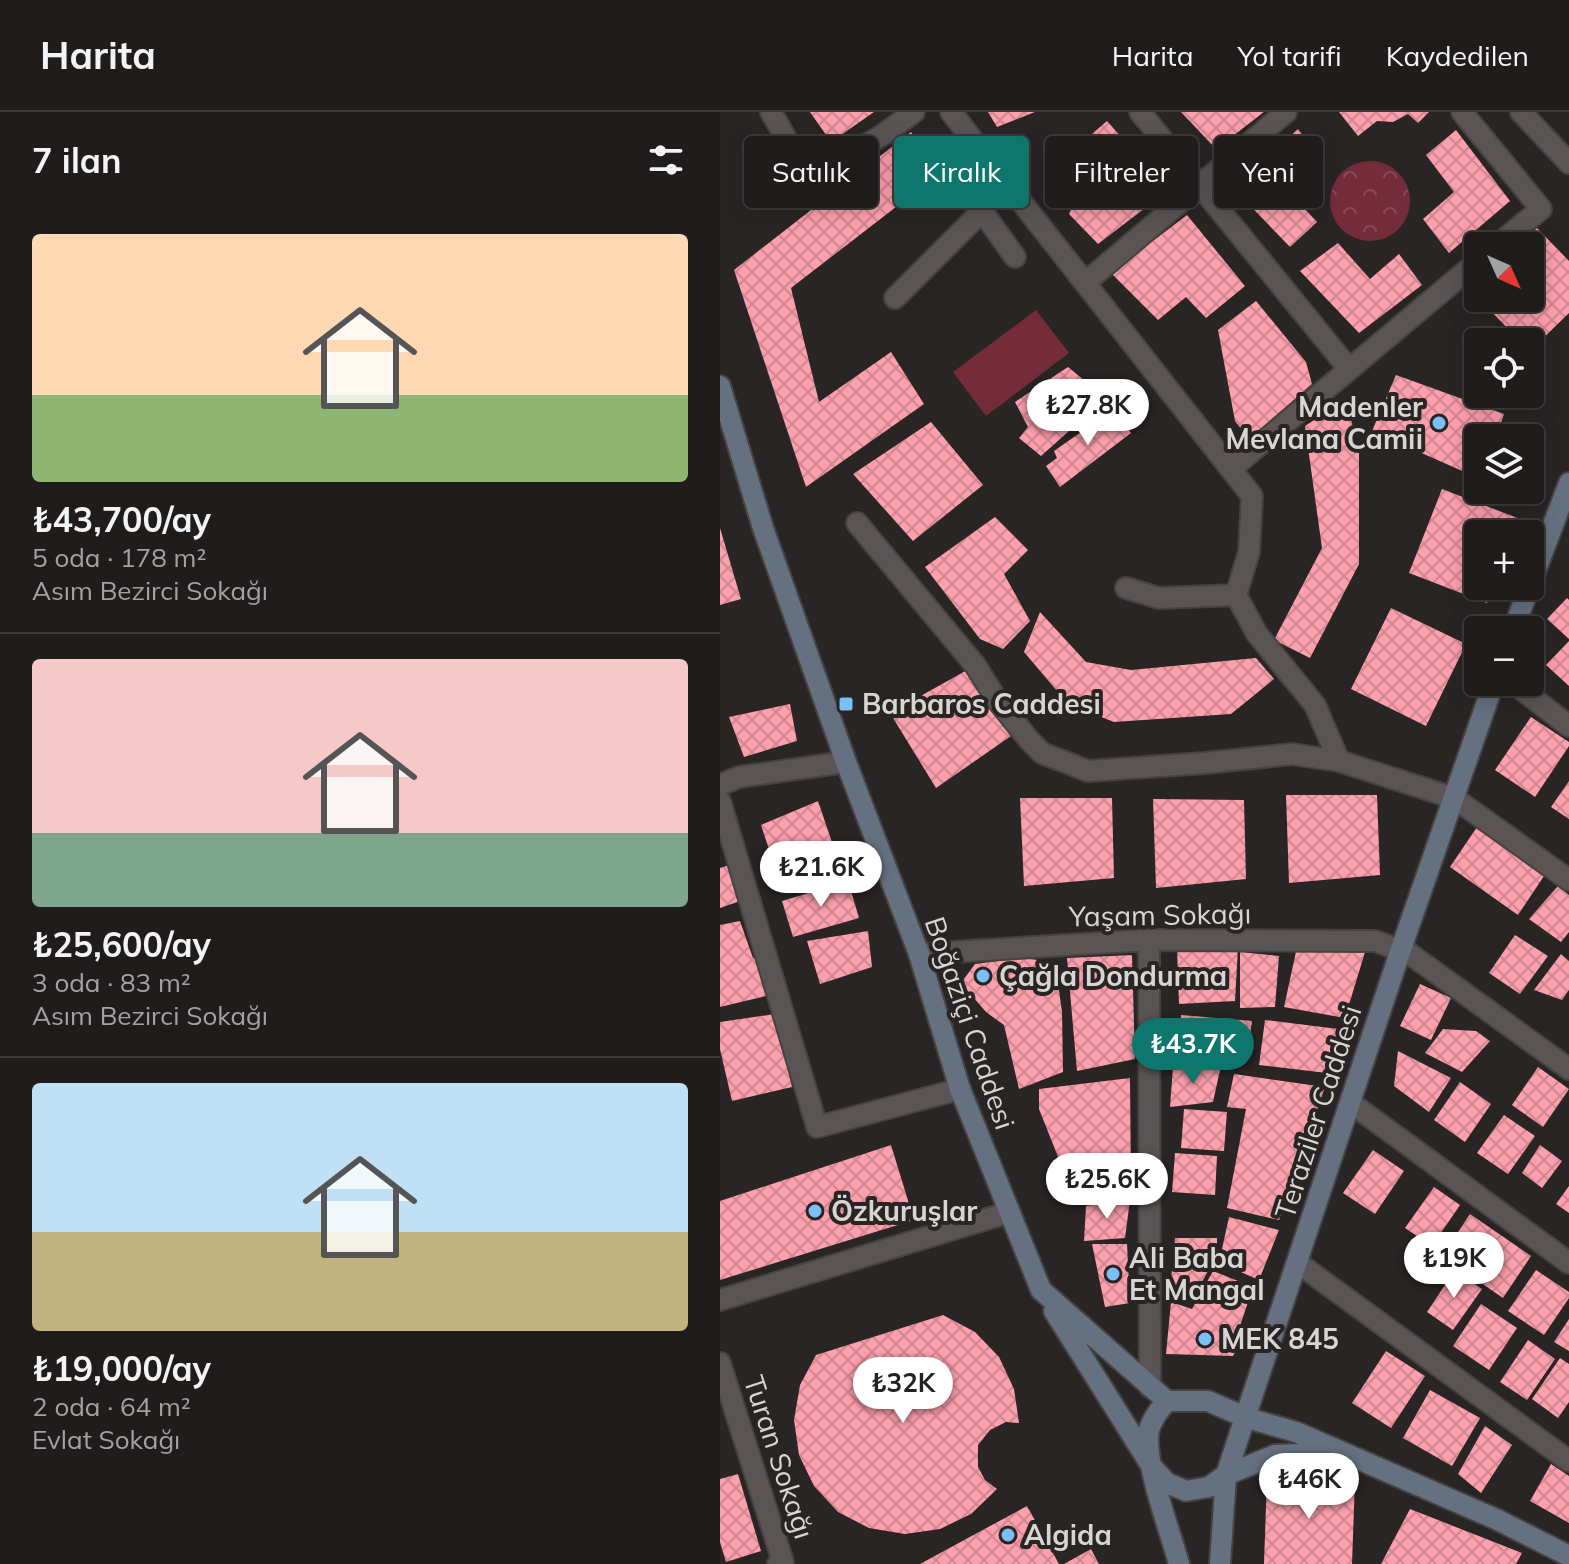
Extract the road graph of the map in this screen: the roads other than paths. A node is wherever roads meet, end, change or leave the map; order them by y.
1 (771, 112) edge
2 (914, 112) edge
3 (951, 112) edge
4 (1140, 112) edge
5 (1286, 112) edge
6 (1462, 112) edge
7 (1521, 112) edge
8 (969, 136) edge
9 (1569, 163) edge
10 (1200, 185) junction
11 (983, 208) edge
12 (1025, 208) edge
13 (982, 211) junction
14 (1513, 232) edge
15 (1015, 257) dead end
16 (1464, 273) edge
17 (1085, 283) junction
18 (895, 298) dead end
19 (1349, 369) junction
20 (720, 386) edge
21 (1232, 468) junction
22 (1569, 483) edge
23 (857, 523) dead end
24 (1126, 588) dead end
25 (1236, 595) junction
26 (1518, 616) edge
27 (1489, 696) edge
28 (1530, 696) edge
29 (1569, 726) edge
30 (1339, 761) junction
31 (846, 762) junction
32 (720, 785) edge
33 (1454, 798) junction
34 (720, 801) edge
35 (1569, 880) edge
36 (1149, 940) junction
37 (1401, 949) junction
38 (919, 954) junction
39 (1569, 1069) edge
40 (960, 1089) junction
41 (1351, 1103) junction
42 (1010, 1212) junction
43 (1298, 1263) junction
44 (1569, 1263) edge
45 (1041, 1290) junction
46 (720, 1300) edge
47 (720, 1363) edge
48 (1150, 1387) junction
49 (1167, 1401) junction
50 (1247, 1418) junction
51 (1343, 1453) junction
52 (1569, 1461) edge
53 (1152, 1467) junction
54 (1226, 1475) junction
55 (1569, 1556) edge
56 (778, 1564) edge
57 (1179, 1564) edge
58 (1220, 1564) edge

1 - 2 street
3 - 8 street
4 - 10 street
5 - 10 street
6 - 14 street
7 - 9 street
10 - 17 street
10 - 19 street
11 - 13 street
12 - 17 street
13 - 15 street
13 - 18 street
16 - 19 street
17 - 21 street
19 - 21 street
20 - 31 main road, Boğaziçi Caddesi
21 - 25 street
22 - 26 main road
23 - 30 street
24 - 25 street
25 - 30 street
27 - 33 main road, Teraziler Caddesi
28 - 29 street
30 - 33 street
31 - 32 street
31 - 38 main road, Boğaziçi Caddesi
33 - 35 street
33 - 37 main road, Teraziler Caddesi
34 - 40 street
36 - 37 street, Yaşam Sokağı
36 - 38 street, Yaşam Sokağı
36 - 48 street
37 - 39 street
37 - 41 main road, Teraziler Caddesi
38 - 40 main road, Boğaziçi Caddesi
40 - 42 main road, Boğaziçi Caddesi
41 - 43 main road, Teraziler Caddesi
41 - 44 street
42 - 45 main road, Boğaziçi Caddesi
42 - 46 street
43 - 50 main road, Teraziler Caddesi
43 - 52 street
45 - 48 main road, Boğaziçi Caddesi
45 - 53 main road
47 - 56 street, Turan Sokağı
48 - 49 main road, Boğaziçi Caddesi
49 - 50 main road
49 - 53 main road
50 - 51 main road
50 - 54 main road, Teraziler Caddesi
51 - 54 main road
51 - 55 main road
53 - 54 main road
53 - 57 main road
54 - 58 main road, Teraziler Caddesi

